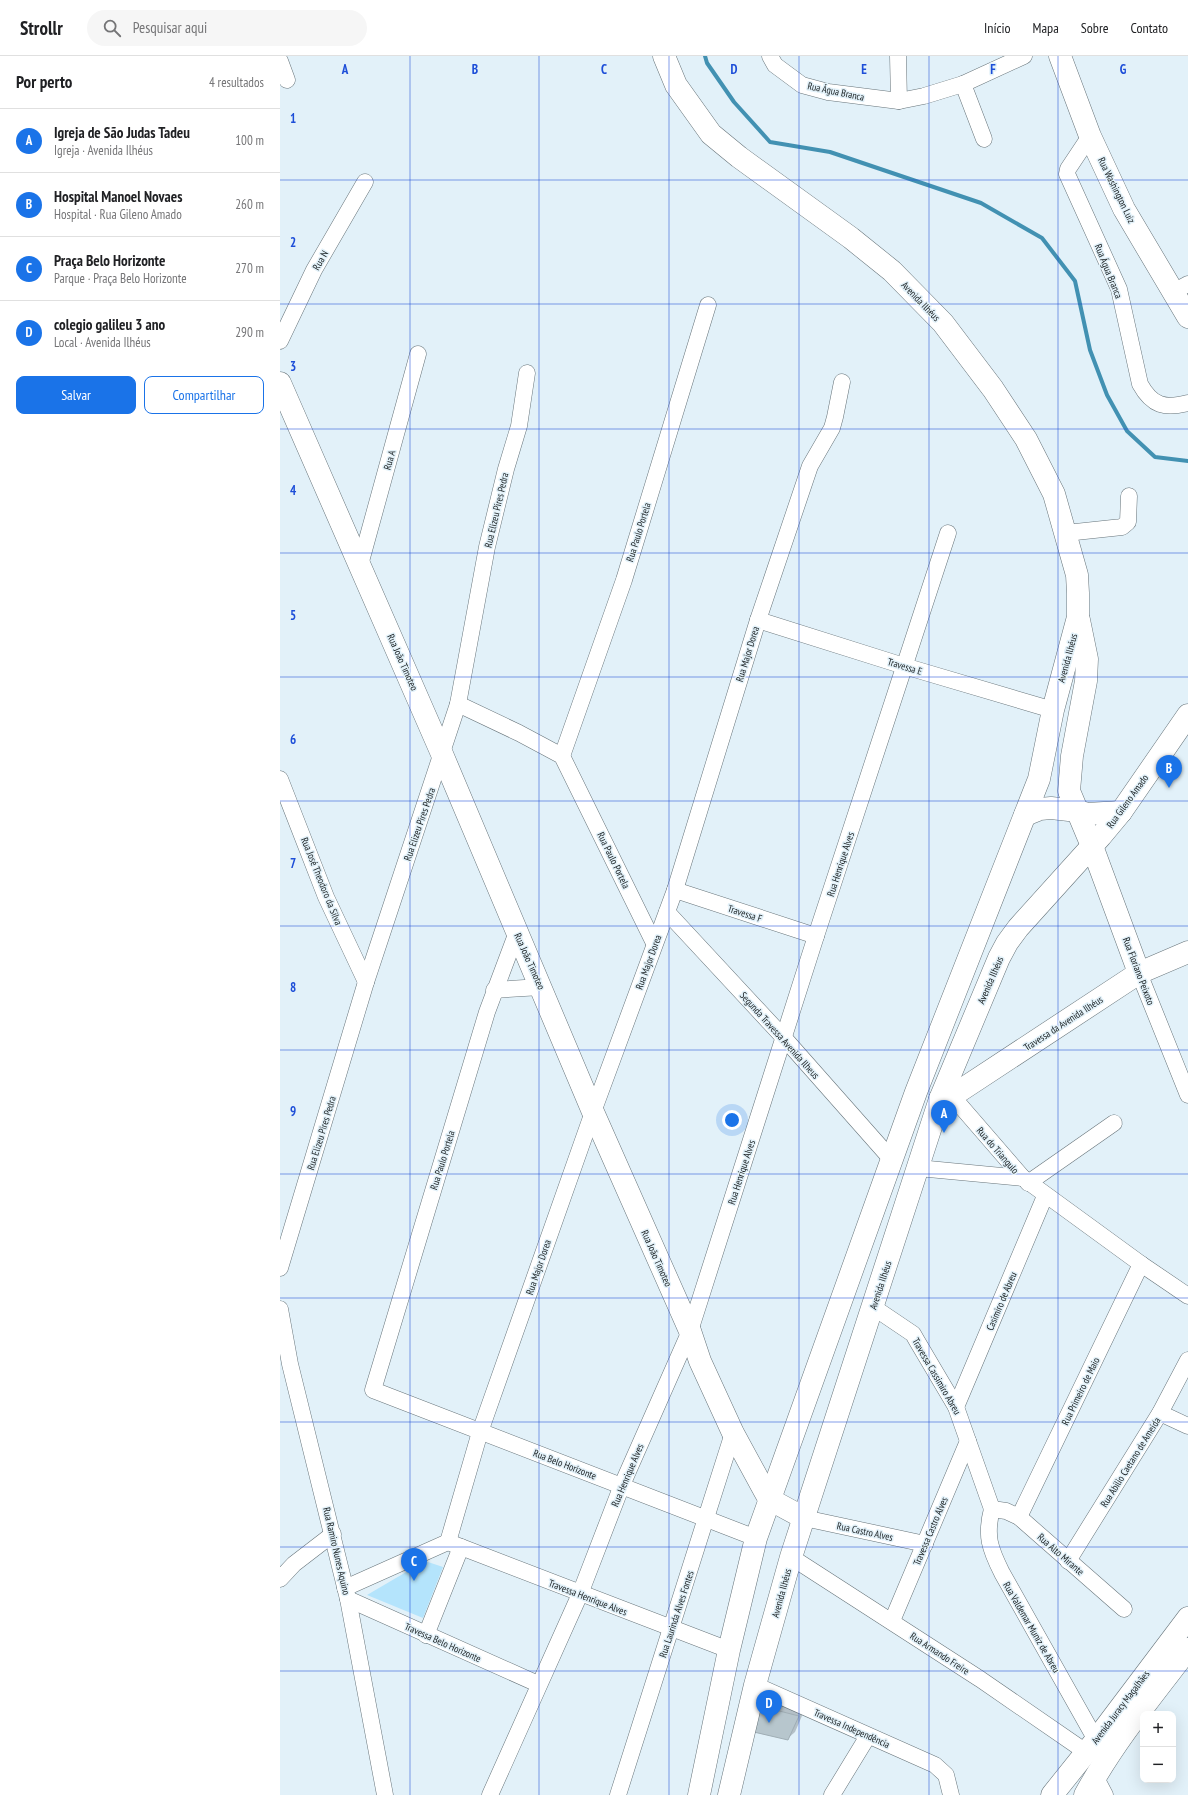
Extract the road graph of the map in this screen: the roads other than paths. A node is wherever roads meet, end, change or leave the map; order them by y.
1 (664, 56) edge
2 (770, 56) edge
3 (898, 56) edge
4 (1024, 56) edge
5 (1060, 56) edge
6 (280, 61) edge
7 (286, 80) dead end
8 (963, 84) junction
9 (899, 101) junction
10 (1090, 136) junction
11 (984, 139) dead end
12 (365, 182) dead end
13 (1181, 288) edge
14 (708, 305) dead end
15 (1188, 317) edge
16 (280, 341) edge
17 (418, 354) dead end
18 (527, 373) dead end
19 (842, 382) dead end
20 (280, 383) edge
21 (1188, 403) edge
22 (1129, 496) dead end
23 (948, 533) dead end
24 (1066, 533) junction
25 (360, 565) junction
26 (1078, 616) junction
27 (758, 620) junction
28 (904, 666) junction
29 (458, 704) junction
30 (1053, 710) junction
31 (1188, 716) edge
32 (442, 754) junction
33 (562, 756) junction
34 (280, 779) edge
35 (1078, 811) junction
36 (1121, 812) junction
37 (1025, 815) junction
38 (1092, 846) junction
39 (675, 890) junction
40 (667, 912) junction
41 (517, 932) junction
42 (816, 936) junction
43 (654, 943) junction
44 (1188, 952) edge
45 (1139, 973) junction
46 (366, 982) junction
47 (541, 987) junction
48 (494, 990) junction
49 (785, 1039) junction
50 (1188, 1095) edge
51 (946, 1098) junction
52 (593, 1112) junction
53 (1114, 1123) dead end
54 (892, 1160) junction
55 (918, 1168) junction
56 (1025, 1181) junction
57 (1045, 1196) junction
58 (1141, 1264) junction
59 (280, 1268) edge
60 (1188, 1296) edge
61 (872, 1307) junction
62 (280, 1309) edge
63 (690, 1331) junction
64 (1188, 1360) edge
65 (285, 1366) edge
66 (373, 1390) joint
67 (956, 1407) junction
68 (1160, 1413) junction
69 (1188, 1426) edge
70 (480, 1432) junction
71 (733, 1433) junction
72 (968, 1441) junction
73 (622, 1485) junction
74 (769, 1499) junction
75 (992, 1510) junction
76 (1019, 1517) junction
77 (706, 1518) junction
78 (804, 1518) junction
79 (333, 1534) junction
80 (756, 1538) junction
81 (925, 1544) junction
82 (455, 1545) junction
83 (791, 1557) junction
84 (1068, 1561) junction
85 (280, 1579) edge
86 (347, 1594) junction
87 (580, 1594) junction
88 (1124, 1609) dead end
89 (1188, 1618) edge
90 (892, 1621) junction
91 (671, 1629) junction
92 (426, 1635) junction
93 (1188, 1649) edge
94 (729, 1650) junction
95 (538, 1684) junction
96 (755, 1685) junction
97 (868, 1736) junction
98 (1091, 1746) junction
99 (1100, 1786) edge
100 (385, 1795) edge
101 (490, 1795) edge
102 (618, 1795) edge
103 (699, 1795) edge
104 (729, 1795) edge
105 (832, 1795) edge
106 (952, 1795) edge
107 (1052, 1795) edge
108 (1085, 1795) edge

1 - 24 main road, Avenida Ilhéus
2 - 9 street, Rua Água Branca
3 - 9 street
4 - 8 street, Rua Água Branca
5 - 10 main road, Rua Washington Luiz
6 - 7 street
8 - 9 street, Rua Água Branca
8 - 11 street
10 - 13 main road, Rua Washington Luiz
10 - 21 street, Rua Água Branca
12 - 16 street, Rua N
13 - 15 main road, Rua Washington Luiz
14 - 33 street, Rua Paulo Portela
17 - 25 street, Rua A
18 - 29 street, Rua Elizeu Pires Pedra
19 - 27 street, Rua Major Dorea
20 - 25 main road, Rua João Timoteo
22 - 24 street
23 - 28 street, Rua Henrique Alves
24 - 26 main road, Avenida Ilhéus
25 - 32 main road, Rua João Timoteo
26 - 30 main road, Avenida Ilhéus
26 - 35 main road, Avenida Ilhéus
27 - 28 street, Travessa E
27 - 39 street, Rua Major Dorea
28 - 30 street, Travessa E
28 - 42 street, Rua Henrique Alves
29 - 32 street, Rua Elizeu Pires Pedra
29 - 33 street
30 - 37 main road, Avenida Ilhéus
31 - 36 main road, Rua Gileno Amado
32 - 41 main road, Rua João Timoteo
32 - 46 street, Rua Elizeu Pires Pedra
33 - 43 street, Rua Paulo Portela
34 - 46 street, Rua José Theodoro da Silva
35 - 36 main road
35 - 37 main road
35 - 38 main road, Avenida Ilhéus
36 - 38 main road, Rua Gileno Amado
37 - 54 main road, Avenida Ilhéus
38 - 45 main road, Rua Floriano Peixoto
38 - 51 main road, Avenida Ilhéus
39 - 40 street, Rua Major Dorea
39 - 42 street, Travessa F
40 - 43 street, Rua Major Dorea
40 - 49 street, Segunda Travessa Avenida Ilheus
41 - 47 main road, Rua João Timoteo
41 - 48 street, Rua Paulo Portela
42 - 49 street, Rua Henrique Alves
43 - 52 street, Rua Major Dorea
44 - 45 main road, Travessa da Avenida Ilhéus
45 - 50 street, Rua Floriano Peixoto
45 - 51 main road, Travessa da Avenida Ilhéus
46 - 59 street, Rua Elizeu Pires Pedra
47 - 48 street
47 - 52 main road, Rua João Timoteo
48 - 66 street, Rua Paulo Portela
49 - 54 street, Segunda Travessa Avenida Ilheus
49 - 63 street, Rua Henrique Alves
51 - 55 main road, Avenida Ilhéus
51 - 56 street, Rua do Triangulo
52 - 63 main road, Rua João Timoteo
52 - 70 street, Rua Major Dorea
53 - 56 street
54 - 74 main road, Avenida Ilhéus
55 - 56 street, Rua do Triangulo
55 - 61 main road, Avenida Ilhéus
56 - 57 street
57 - 58 street
57 - 67 street, Casimiro de Abreu
58 - 60 street
58 - 76 street, Rua Primeiro de Maio
61 - 67 street, Travessa Cassimiro Abreu
61 - 78 main road, Avenida Ilhéus
62 - 65 street, Rua Ramiro Nunes Aquino
63 - 71 main road, Rua João Timoteo
63 - 73 street, Rua Henrique Alves
64 - 68 street, Rua Abilio Caetano de Ameida
65 - 79 street, Rua Ramiro Nunes Aquino
66 - 70 street, Rua Belo Horizonte
67 - 72 street, Travessa Cassimiro Abreu
68 - 69 street
68 - 84 street, Rua Abilio Caetano de Ameida
70 - 73 street, Rua Belo Horizonte
70 - 82 street, Rua Major Dorea
71 - 74 main road, Rua João Timoteo
71 - 77 street, Rua Laurinda Alves Fontes
72 - 75 street, Travessa Cassimiro Abreu
72 - 81 street, Travessa Castro Alves
73 - 77 street, Rua Belo Horizonte
73 - 87 street, Rua Henrique Alves
74 - 78 main road
74 - 80 main road, Avenida Ilhéus
75 - 76 street, Rua Alto Mirante
75 - 98 street, Rua Valdemar Muniz de Abreu
76 - 84 street, Rua Alto Mirante
77 - 80 street, Rua Belo Horizonte
77 - 91 street, Rua Laurinda Alves Fontes
78 - 81 street, Rua Castro Alves
78 - 83 main road, Avenida Ilhéus
79 - 85 street
79 - 86 street, Rua Ramiro Nunes Aquino
80 - 94 main road, Avenida Ilhéus
81 - 90 street, Travessa Castro Alves
82 - 86 street
82 - 87 street, Travessa Henrique Alves
82 - 92 street, Rua Major Dorea
83 - 90 street, Rua Armando Freire
83 - 96 main road, Avenida Ilhéus
84 - 88 street, Rua Alto Mirante
86 - 92 street, Travessa Belo Horizonte
86 - 100 street, Rua Ramiro Nunes Aquino
87 - 91 street, Travessa Henrique Alves
87 - 95 street, Rua Henrique Alves
89 - 98 main road, Avenida Juracy Magalhães
90 - 98 street, Rua Armando Freire
91 - 94 street, Travessa Henrique Alves
91 - 102 street, Rua Laurinda Alves Fontes
92 - 95 street, Travessa Belo Horizonte
93 - 99 main road, Avenida Juracy Magalhães
94 - 103 main road, Avenida Ilhéus
95 - 101 street, Rua Henrique Alves
96 - 97 street, Travessa Independência
96 - 104 main road, Avenida Ilhéus
97 - 105 street
97 - 106 street, Travessa Independência
98 - 107 main road, Avenida Juracy Magalhães
99 - 108 main road, Avenida Juracy Magalhães

